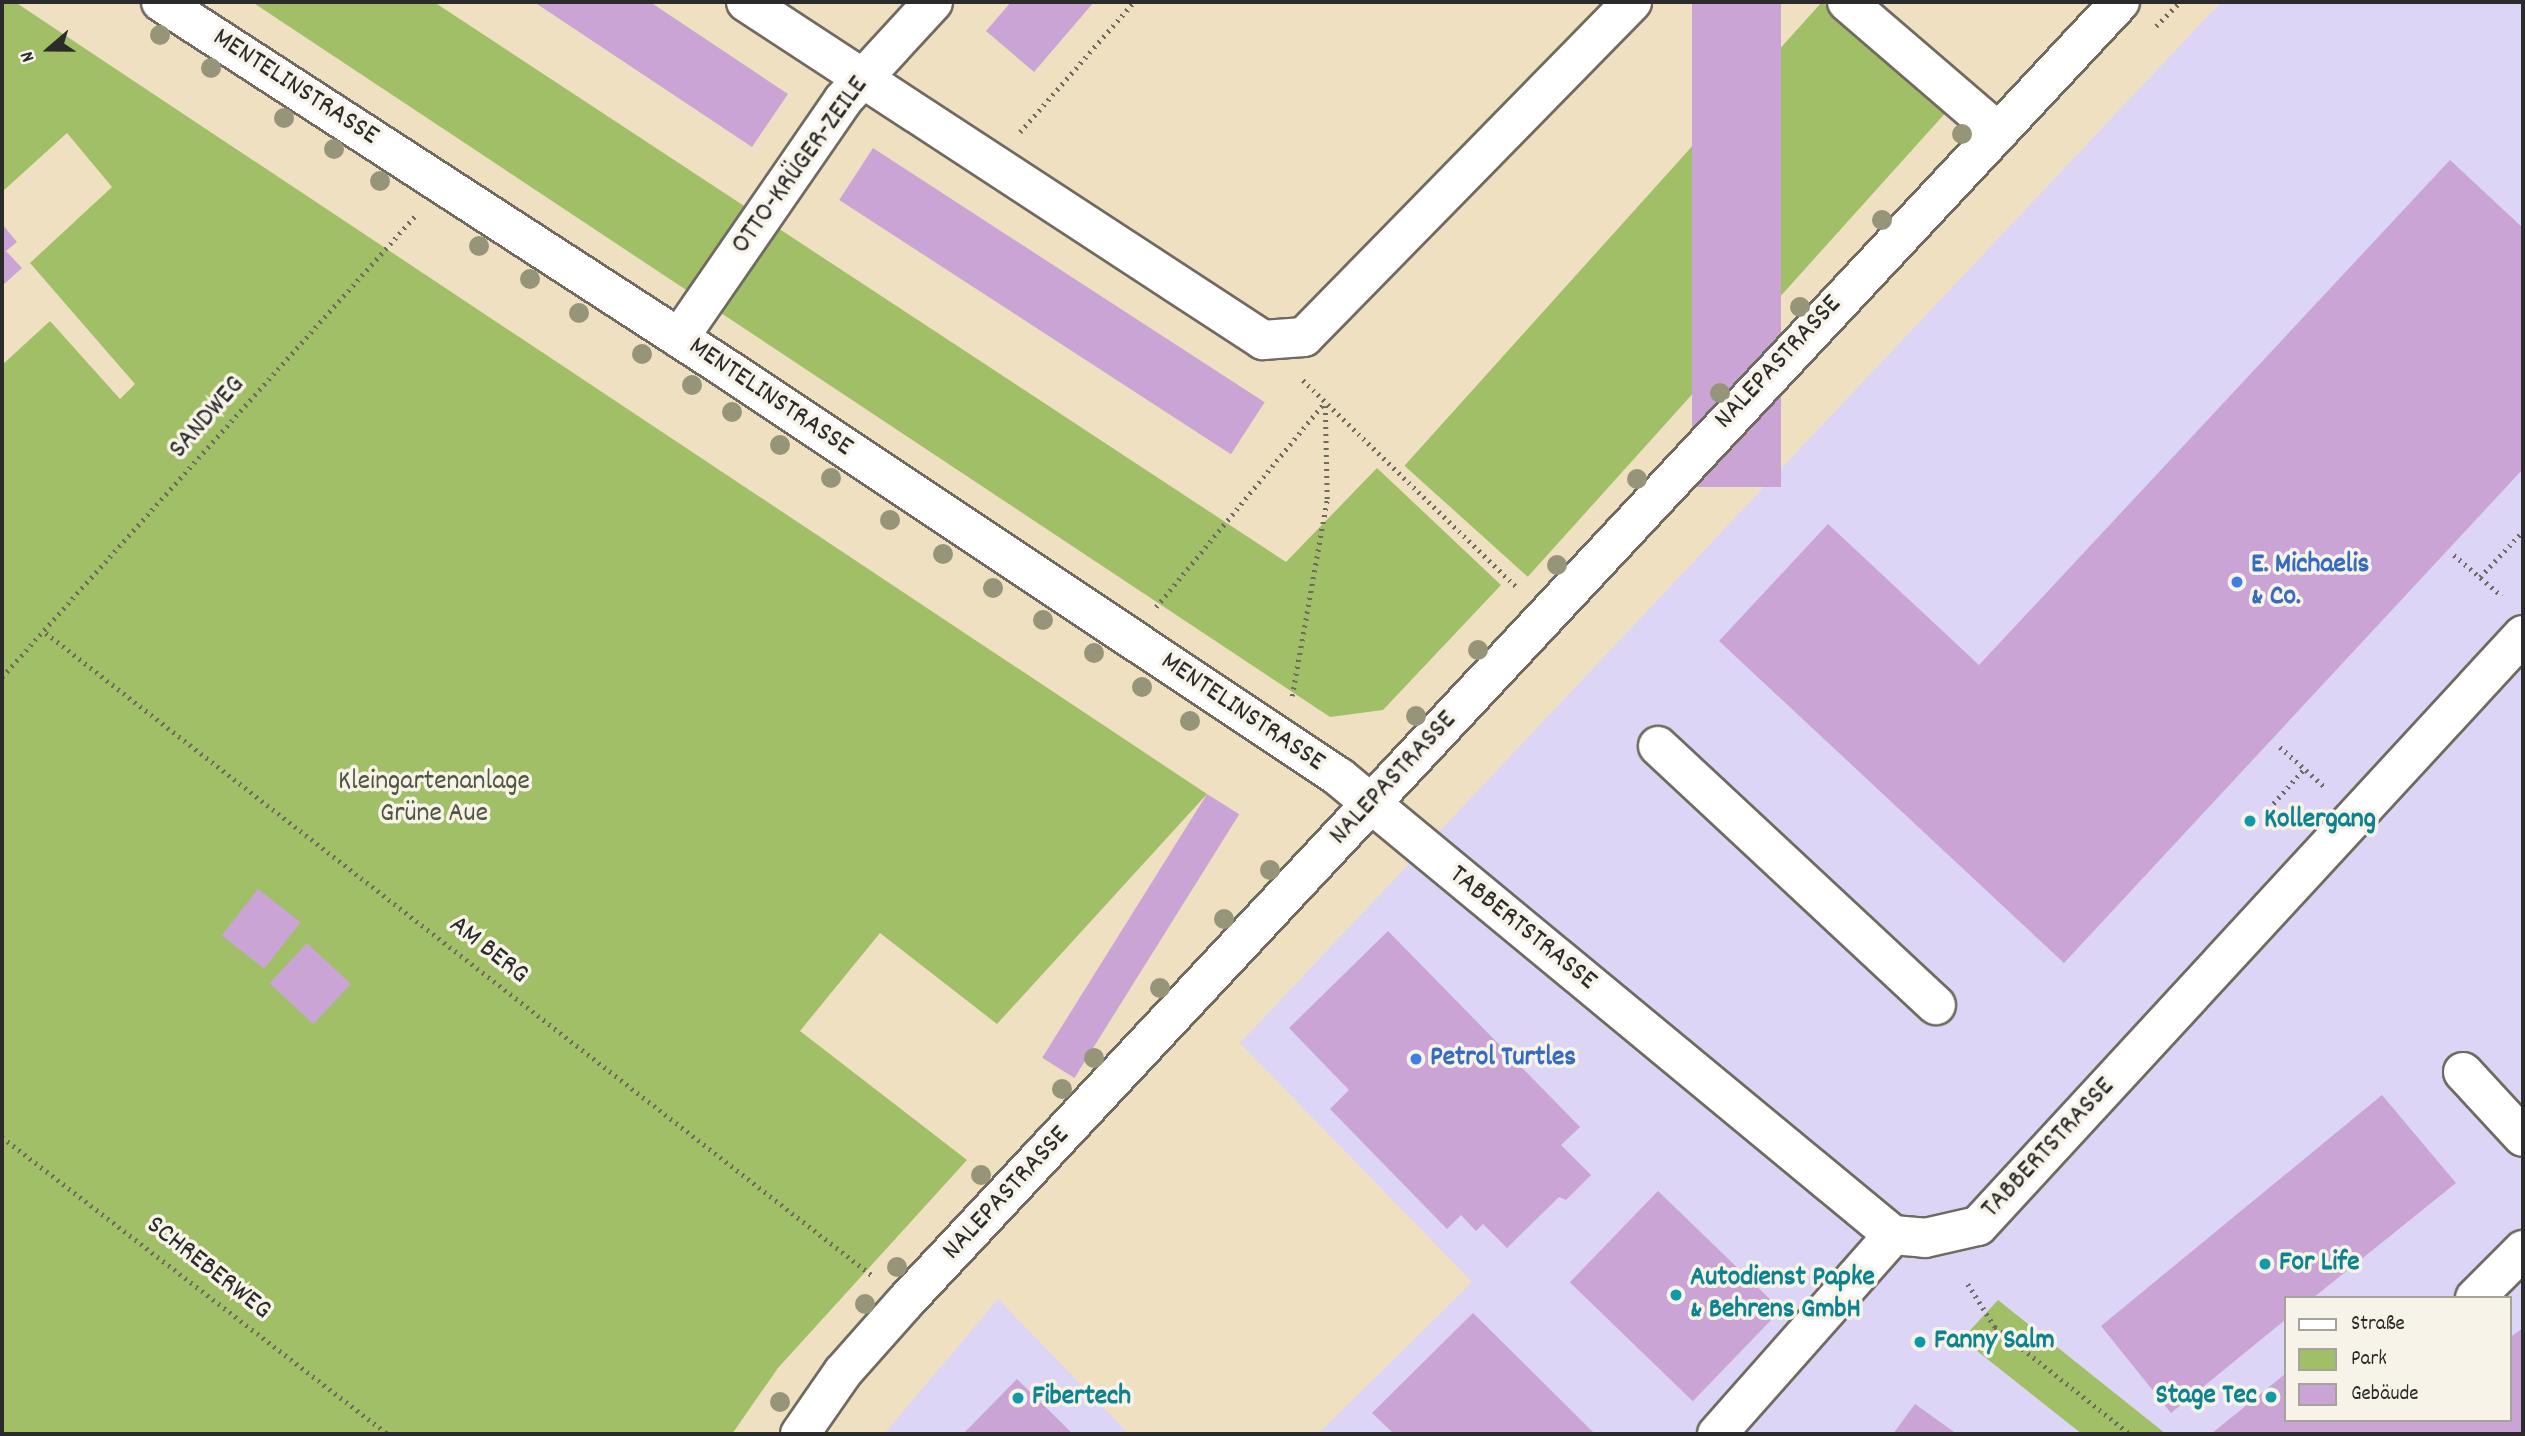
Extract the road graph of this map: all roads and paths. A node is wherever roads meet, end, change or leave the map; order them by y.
1 (161, 2) edge
2 (746, 2) edge
3 (933, 2) edge
4 (1134, 2) edge
5 (1632, 2) edge
6 (1847, 2) edge
7 (2120, 2) edge
8 (861, 79) junction
9 (1997, 131) junction
10 (1012, 142) dead end
11 (443, 183) junction
12 (679, 338) junction
13 (1300, 376) dead end
14 (1325, 403) junction
15 (2523, 531) edge
16 (2455, 555) dead end
17 (2480, 577) junction
18 (1519, 589) dead end
19 (2502, 596) dead end
20 (1152, 612) dead end
21 (46, 633) junction
22 (2523, 635) edge
23 (2, 677) edge
24 (1291, 704) dead end
25 (1658, 746) dead end
26 (2280, 747) dead end
27 (2304, 769) junction
28 (2326, 788) dead end
29 (1372, 804) junction
30 (2264, 814) dead end
31 (1936, 1005) dead end
32 (2463, 1072) dead end
33 (2, 1137) edge
34 (2523, 1137) edge
35 (1893, 1235) junction
36 (2523, 1250) edge
37 (1968, 1283) dead end
38 (2477, 1296) edge
39 (906, 1301) junction
40 (388, 1434) edge
41 (800, 1434) edge
42 (1717, 1434) edge
43 (2130, 1434) edge

1 - 11 street, MENTELINSTRASSE
2 - 8 street
3 - 8 street, OTTO-KRÜGER-ZEILE
4 - 10 path
5 - 8 street
6 - 9 street
7 - 9 street, NALEPASTRASSE
8 - 12 street, OTTO-KRÜGER-ZEILE
9 - 29 street, NALEPASTRASSE
11 - 12 street, MENTELINSTRASSE
11 - 21 path, SANDWEG
12 - 29 street, MENTELINSTRASSE
13 - 14 path
14 - 18 path
14 - 20 path
14 - 24 path
15 - 17 path
16 - 17 path
17 - 19 path
21 - 23 path, SANDWEG
21 - 39 path, AM BERG
22 - 35 street, TABBERTSTRASSE
25 - 31 street
26 - 27 path
27 - 28 path
27 - 30 path
29 - 35 street, TABBERTSTRASSE
29 - 39 street, NALEPASTRASSE
32 - 34 street
33 - 40 path, SCHREBERWEG
35 - 42 street
36 - 38 street
37 - 43 path
39 - 41 street, NALEPASTRASSE

